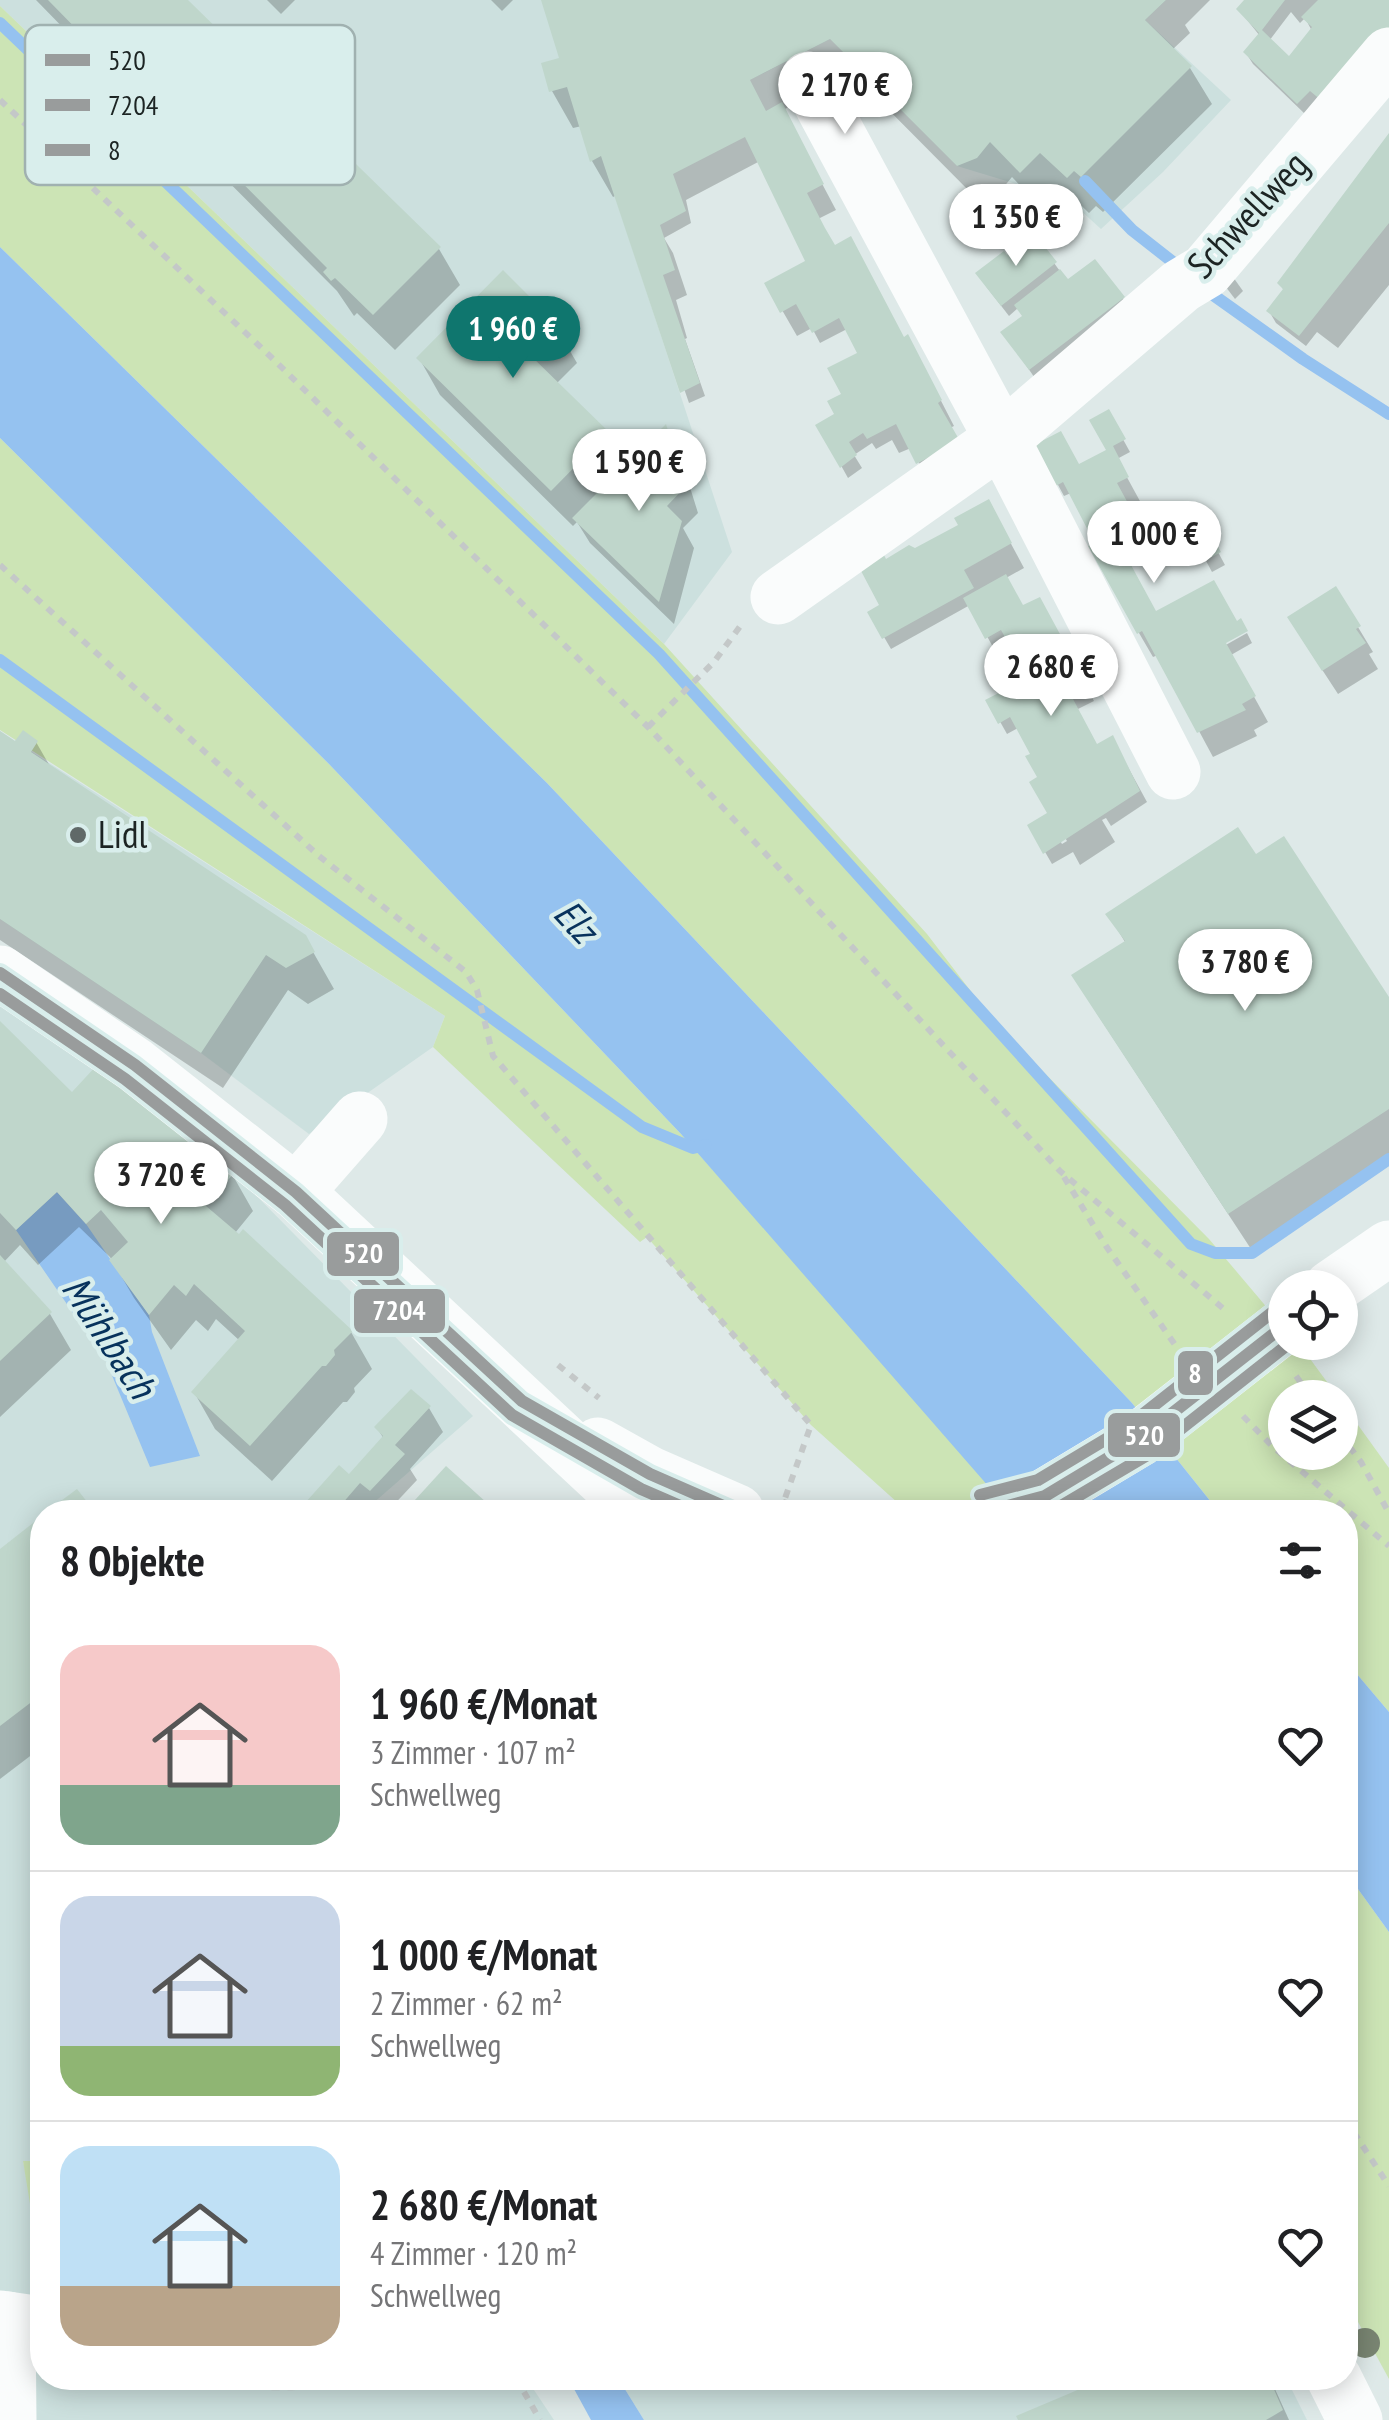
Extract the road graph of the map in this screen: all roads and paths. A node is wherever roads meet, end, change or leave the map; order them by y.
1 (1389, 55) edge
2 (808, 80) dead end
3 (0, 100) edge
4 (25, 124) edge
5 (90, 185) edge
6 (1002, 439) junction
7 (0, 565) edge
8 (778, 597) dead end
9 (714, 662) dead end
10 (648, 728) junction
11 (1173, 772) dead end
12 (0, 973) edge
13 (360, 1119) dead end
14 (1060, 1171) junction
15 (296, 1192) junction
16 (1389, 1248) edge
17 (1357, 1270) edge
18 (1268, 1338) edge
19 (1168, 1339) dead end
20 (1268, 1340) edge
21 (522, 1401) junction
22 (1358, 1458) edge
23 (1300, 1470) edge
24 (628, 1500) edge
25 (737, 1500) edge
26 (765, 1500) edge
27 (1041, 1500) edge
28 (1335, 1500) edge
29 (1389, 1513) edge
30 (1358, 1519) edge
31 (1389, 1546) edge
32 (1358, 2139) edge
33 (1389, 2186) edge
34 (17, 2320) edge
35 (523, 2390) edge
36 (1340, 2390) edge
37 (9, 2420) edge
38 (540, 2420) edge
39 (1355, 2420) edge

1 - 6 street, Schwellweg
2 - 6 street
3 - 4 path
5 - 10 path
6 - 8 street, Schwellweg
6 - 11 street
7 - 26 path
9 - 10 path
10 - 14 path
12 - 15 street
13 - 15 street
14 - 18 path
14 - 19 path
15 - 21 street
16 - 17 street
20 - 27 street
21 - 24 street
21 - 25 street
22 - 29 path
23 - 28 path
30 - 31 path
32 - 33 path
34 - 37 street
35 - 38 path
36 - 39 street

